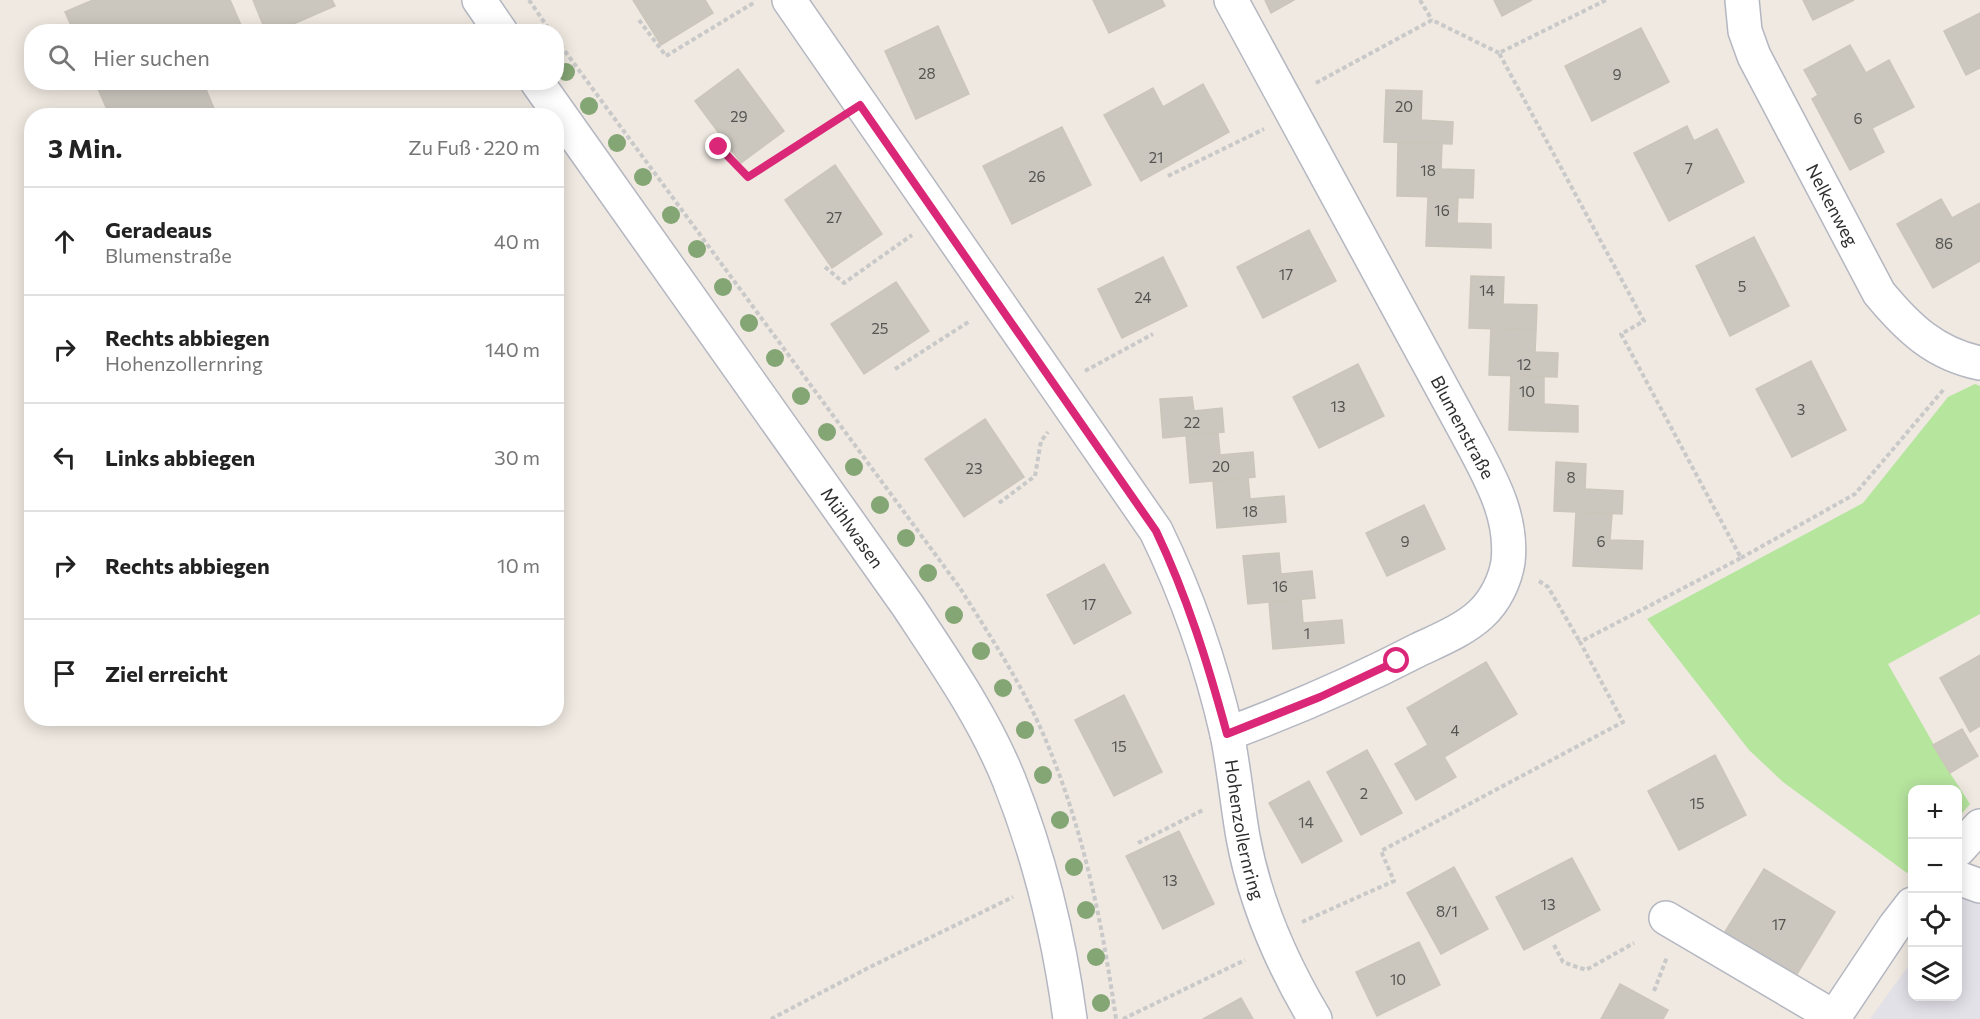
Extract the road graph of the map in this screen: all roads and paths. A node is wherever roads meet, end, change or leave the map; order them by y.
1 (479, 0) edge
2 (530, 0) edge
3 (758, 0) edge
4 (789, 0) edge
5 (1231, 0) edge
6 (1420, 0) edge
7 (1606, 0) edge
8 (1742, 0) edge
9 (1432, 20) junction
10 (639, 21) dead end
11 (496, 24) edge
12 (546, 24) edge
13 (1499, 53) junction
14 (543, 90) edge
15 (860, 105) junction
16 (1290, 106) junction
17 (555, 108) edge
18 (564, 120) edge
19 (719, 147) dead end
20 (1168, 176) dead end
21 (937, 218) junction
22 (825, 267) dead end
23 (997, 304) junction
24 (1153, 334) dead end
25 (1974, 362) edge
26 (895, 369) dead end
27 (1062, 396) junction
28 (999, 502) dead end
29 (1740, 558) junction
30 (1508, 564) junction
31 (1580, 642) junction
32 (1227, 734) junction
33 (1236, 793) junction
34 (1980, 826) edge
35 (1138, 843) dead end
36 (1962, 846) edge
37 (1962, 879) edge
38 (1045, 885) junction
39 (1980, 886) edge
40 (1908, 909) edge
41 (1666, 918) dead end
42 (1273, 940) junction
43 (1634, 943) dead end
44 (1554, 945) dead end
45 (1833, 1018) edge
46 (771, 1019) edge
47 (1070, 1019) edge
48 (1123, 1019) edge
49 (1315, 1019) edge

1 - 11 street
2 - 12 path
3 - 10 path
4 - 15 street, Hohenzollernring
5 - 16 street, Blumenstraße
6 - 9 path
7 - 13 path
8 - 25 street, Nelkenweg
9 - 13 path
9 - 16 path
13 - 29 path
14 - 17 street, Mühlwasen
15 - 19 path
15 - 21 street, Hohenzollernring
16 - 20 path
16 - 30 street, Blumenstraße
18 - 38 street, Mühlwasen
21 - 22 path
21 - 23 street, Hohenzollernring
23 - 26 path
23 - 27 street, Hohenzollernring
24 - 27 path
25 - 29 path
27 - 28 path
27 - 32 street, Hohenzollernring
29 - 31 path
30 - 31 path
30 - 32 street, Blumenstraße
31 - 42 path
32 - 33 street, Hohenzollernring
33 - 35 path
33 - 42 street, Hohenzollernring
34 - 36 street
37 - 39 street
38 - 46 path
38 - 47 street, Mühlwasen
40 - 45 street
41 - 45 street
42 - 48 path
42 - 49 street, Hohenzollernring
43 - 44 path

